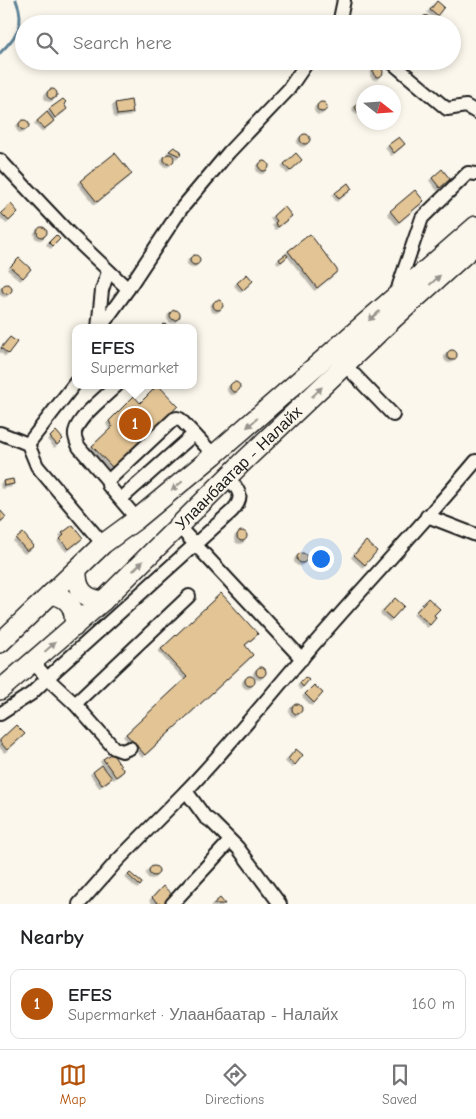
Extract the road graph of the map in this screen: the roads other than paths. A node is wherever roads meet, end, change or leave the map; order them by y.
1 (344, 0) edge
2 (341, 15) edge
3 (302, 70) edge
4 (401, 70) edge
5 (476, 112) edge
6 (0, 160) edge
7 (476, 174) edge
8 (476, 226) edge
9 (476, 244) edge
10 (108, 272) junction
11 (128, 289) junction
12 (397, 296) junction
13 (99, 324) edge
14 (102, 324) edge
15 (345, 365) junction
16 (72, 387) edge
17 (113, 389) edge
18 (393, 415) dead end
19 (0, 433) edge
20 (194, 434) junction
21 (28, 444) junction
22 (214, 455) junction
23 (476, 461) edge
24 (228, 477) junction
25 (108, 481) junction
26 (121, 499) junction
27 (428, 516) junction
28 (137, 519) junction
29 (179, 527) junction
30 (476, 535) edge
31 (103, 544) junction
32 (195, 546) junction
33 (78, 570) junction
34 (51, 594) junction
35 (189, 596) dead end
36 (103, 601) junction
37 (74, 627) junction
38 (0, 643) edge
39 (302, 659) junction
40 (34, 662) junction
41 (47, 678) junction
42 (0, 690) edge
43 (75, 704) junction
44 (0, 714) edge
45 (130, 748) dead end
46 (186, 792) junction
47 (230, 841) junction
48 (79, 904) edge
49 (172, 904) edge
50 (280, 904) edge

1 - 2 street
3 - 11 street
4 - 5 street
6 - 10 street
7 - 12 street
8 - 12 highway, Улаанбаатар - Налайх
15 -> 9 highway, Улаанбаатар - Налайх
10 - 11 street
10 - 13 street
11 - 14 street
12 -> 22 highway, Улаанбаатар - Налайх
15 - 18 street
24 -> 15 highway, Улаанбаатар - Налайх
16 - 21 street
17 - 25 street
19 - 21 street
20 - 22 street
20 - 25 street
20 - 26 street
21 - 31 street
22 -> 28 highway, Улаанбаатар - Налайх
23 - 27 street
24 - 29 highway, Улаанбаатар - Налайх
24 - 32 street
25 - 26 street
26 - 28 street
27 - 30 street
27 - 39 street
28 - 31 highway, Улаанбаатар - Налайх
29 - 32 street
36 -> 29 highway, Улаанбаатар - Налайх
31 - 33 highway, Улаанбаатар - Налайх
32 - 39 street
32 - 41 street
33 - 34 highway, Улаанбаатар - Налайх
33 - 36 highway
34 - 37 highway
34 - 38 highway, Улаанбаатар - Налайх
35 - 43 street
36 - 37 highway, Улаанбаатар - Налайх
40 -> 37 highway, Улаанбаатар - Налайх
39 - 46 street
40 - 41 street
40 - 42 highway, Улаанбаатар - Налайх
41 - 43 street
41 - 44 street
43 - 45 street
46 - 47 street
46 - 48 street
47 - 49 street
47 - 50 street

